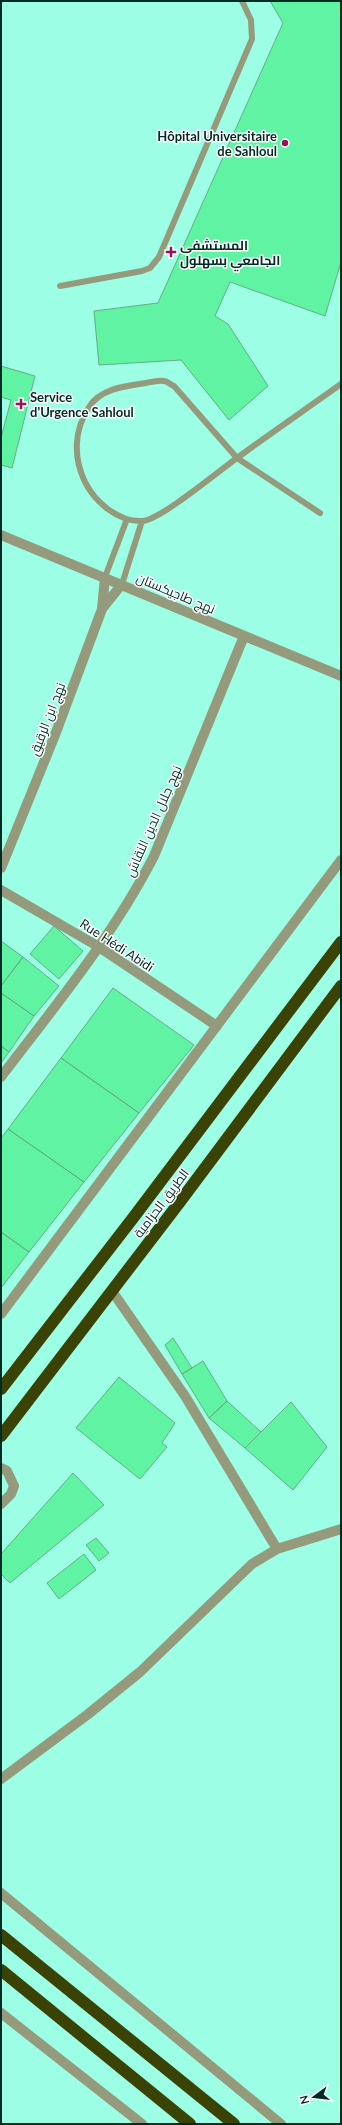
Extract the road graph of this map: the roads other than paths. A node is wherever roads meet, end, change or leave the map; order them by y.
1 (242, 1) edge
2 (60, 286) dead end
3 (341, 384) edge
4 (237, 458) junction
5 (320, 513) dead end
6 (127, 519) junction
7 (142, 521) junction
8 (1, 535) edge
9 (105, 577) junction
10 (122, 584) junction
11 (102, 609) junction
12 (244, 636) junction
13 (341, 676) edge
14 (341, 860) edge
15 (1, 868) edge
16 (1, 890) edge
17 (341, 942) edge
18 (99, 947) junction
19 (341, 986) edge
20 (217, 1026) junction
21 (1, 1077) edge
22 (112, 1291) junction
23 (1, 1314) edge
24 (1, 1389) edge
25 (1, 1436) edge
26 (1, 1468) edge
27 (1, 1504) edge
28 (341, 1529) edge
29 (277, 1549) junction
30 (1, 1779) edge
31 (1, 1893) edge
32 (1, 1935) edge
33 (1, 1970) edge
34 (1, 2013) edge
35 (142, 2124) edge
36 (190, 2124) edge
37 (234, 2124) edge
38 (281, 2124) edge

1 - 2 lane
3 - 4 lane
4 - 5 lane
4 - 6 lane
4 - 7 lane
6 - 7 lane
6 - 9 lane
7 - 10 lane
8 - 9 street, نهج طاجيكستان
9 - 10 street, نهج طاجيكستان
9 - 11 street
10 - 11 street, نهج ابن الرقيق
10 - 12 street, نهج طاجيكستان
11 - 15 street, نهج ابن الرقيق
12 - 13 street, نهج طاجيكستان
12 - 18 street, نهج جلال الدين النقاش
14 - 20 street
16 - 18 street, Rue Hédi Abidi
17 - 24 highway, الطريق الحزامية
18 - 20 street, Rue Hédi Abidi
18 - 21 street, نهج جلال الدين النقاش
19 - 22 highway, الطريق الحزامية
20 - 23 street
22 - 25 highway, الطريق الحزامية
22 - 29 street
26 - 27 street
28 - 29 street
29 - 30 street
31 - 38 street
32 - 37 highway
33 - 36 highway
34 - 35 street

